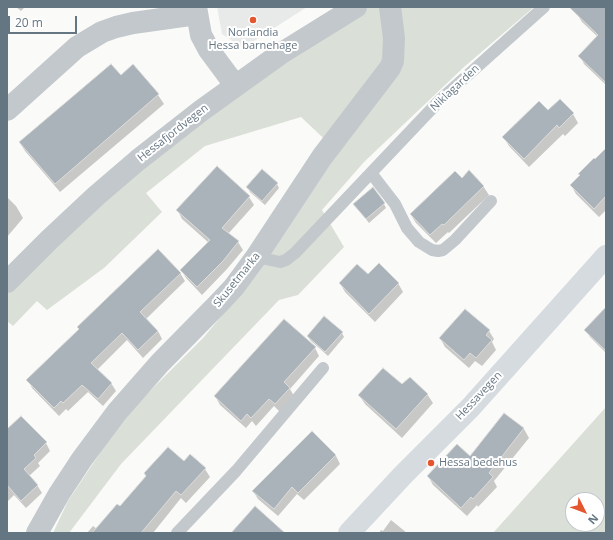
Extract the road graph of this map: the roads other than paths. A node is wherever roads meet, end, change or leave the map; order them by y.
1 (356, 7) edge
2 (390, 7) edge
3 (544, 7) edge
4 (196, 10) edge
5 (237, 84) junction
6 (7, 110) edge
7 (371, 173) junction
8 (491, 201) dead end
9 (256, 256) junction
10 (606, 256) edge
11 (7, 282) edge
12 (323, 368) dead end
13 (37, 533) edge
14 (177, 533) edge
15 (349, 533) edge

1 - 5 street, Hessafjordvegen
2 - 9 street, Skusetmarka
3 - 7 lane, Niklagarden
4 - 5 street
4 - 6 street
5 - 11 street, Hessafjordvegen
7 - 8 lane
7 - 9 lane, Niklagarden
9 - 13 street, Skusetmarka
10 - 15 street, Hessavegen
12 - 14 lane

